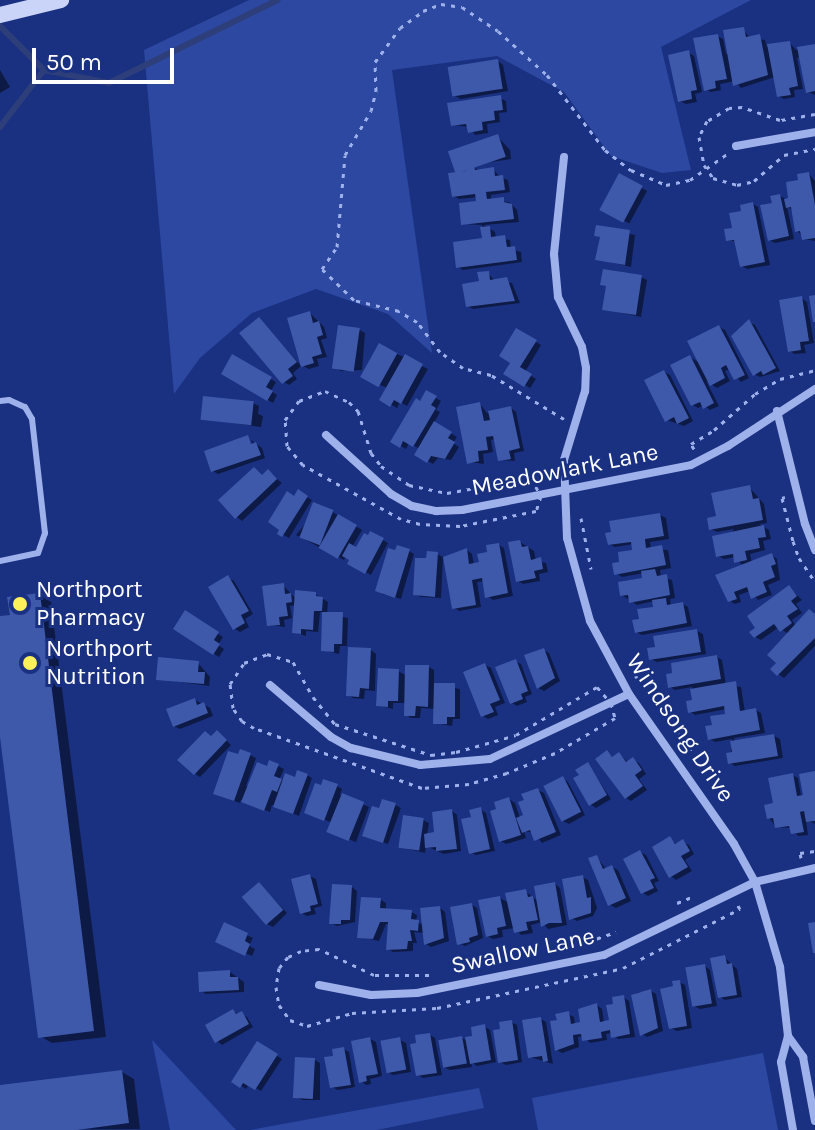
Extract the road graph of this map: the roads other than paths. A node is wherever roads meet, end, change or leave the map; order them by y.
1 (61, 0) edge
2 (22, 7) edge
3 (0, 15) edge
4 (815, 132) edge
5 (736, 146) road end
6 (564, 157) dead end
7 (815, 389) edge
8 (0, 401) edge
9 (777, 411) junction
10 (326, 435) dead end
11 (563, 492) junction
12 (815, 550) edge
13 (0, 561) edge
14 (270, 685) dead end
15 (629, 694) junction
16 (815, 868) edge
17 (755, 882) junction
18 (319, 985) dead end
19 (788, 1036) junction
20 (815, 1121) edge
21 (793, 1130) edge

1 - 2 main road
2 - 3 main road
4 - 5 street
6 - 11 street, Windsong Drive
7 - 9 street, Meadowlark Lane
8 - 13 lane
9 - 11 street, Meadowlark Lane
9 - 12 street
10 - 11 street, Meadowlark Lane
11 - 15 street, Windsong Drive
14 - 15 street
15 - 17 street, Windsong Drive
16 - 17 street, Swallow Lane
17 - 18 street, Swallow Lane
17 - 19 street, Windsong Drive
19 - 20 street, Windsong Drive
19 - 21 street, Windsong Drive

